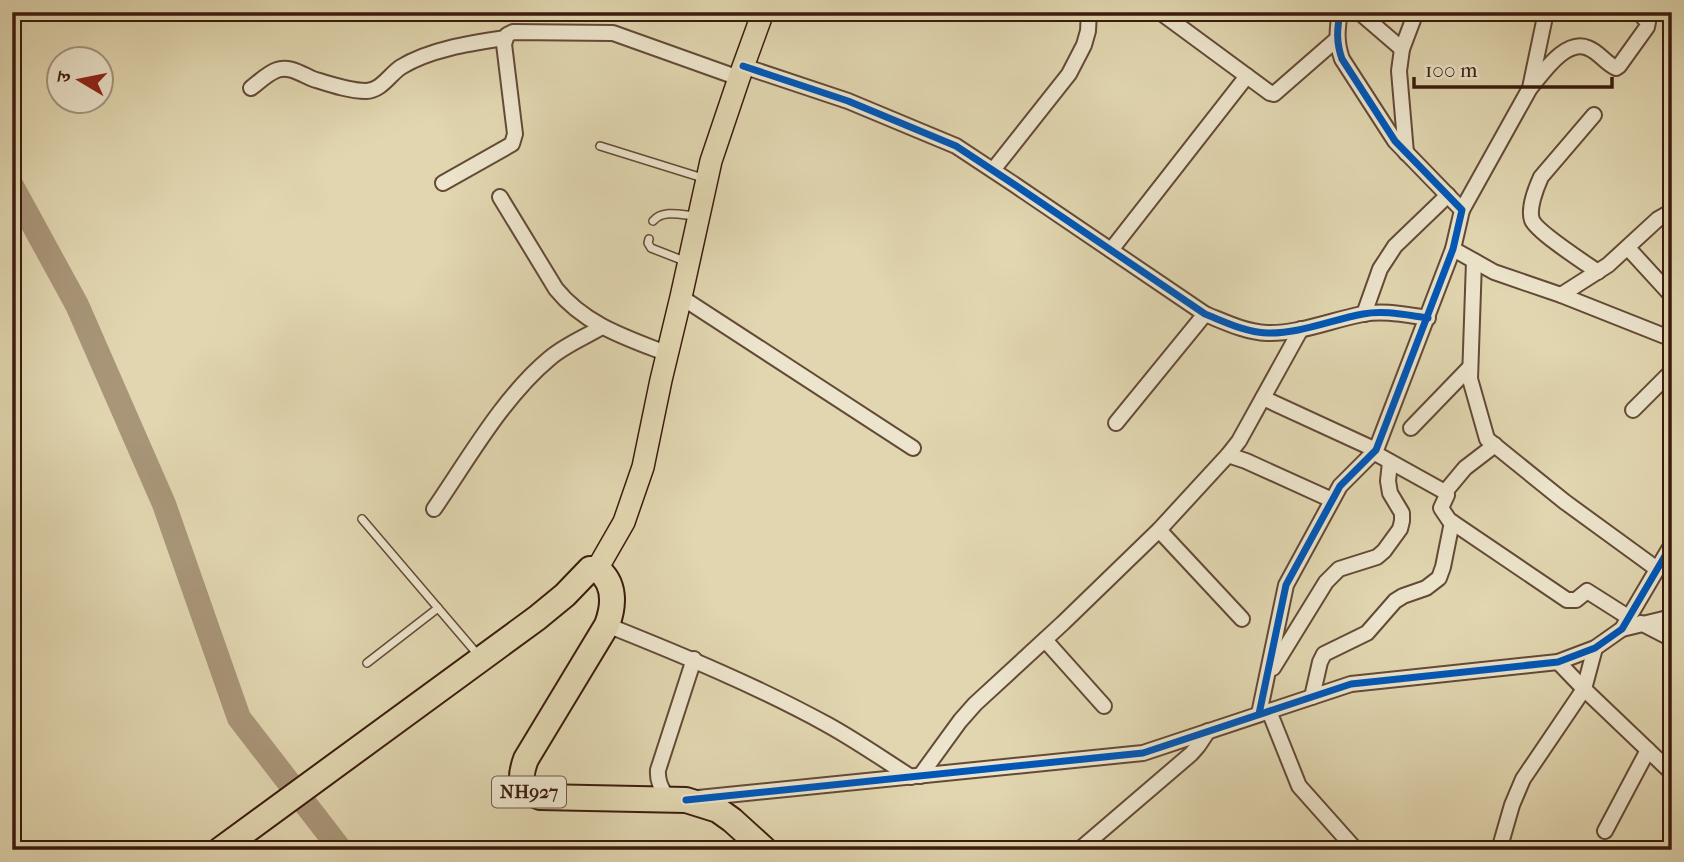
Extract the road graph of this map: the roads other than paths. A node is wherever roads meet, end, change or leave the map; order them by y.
1 (763, 12) edge
2 (1089, 12) edge
3 (1160, 12) edge
4 (1340, 12) edge
5 (1359, 12) edge
6 (1416, 12) edge
7 (1546, 12) edge
8 (1638, 12) edge
9 (505, 38) junction
10 (1337, 39) junction
11 (1402, 49) junction
12 (741, 72) junction
13 (1247, 76) junction
14 (251, 88) dead end
15 (1530, 88) junction
16 (1594, 115) dead end
17 (600, 146) dead end
18 (1406, 153) junction
19 (993, 170) junction
20 (707, 179) junction
21 (443, 183) dead end
22 (1448, 195) junction
23 (500, 197) dead end
24 (1462, 210) junction
25 (1672, 211) edge
26 (698, 216) junction
27 (653, 220) dead end
28 (649, 239) dead end
29 (1628, 248) junction
30 (1453, 249) junction
31 (1111, 250) junction
32 (1474, 261) junction
33 (688, 262) junction
34 (1598, 272) junction
35 (1561, 295) junction
36 (1672, 296) edge
37 (681, 297) junction
38 (1205, 314) junction
39 (1364, 314) junction
40 (1428, 318) junction
41 (602, 327) junction
42 (1301, 329) junction
43 (1670, 335) edge
44 (668, 354) junction
45 (1470, 367) junction
46 (1672, 371) edge
47 (1263, 398) junction
48 (1633, 410) dead end
49 (1116, 423) dead end
50 (1411, 428) dead end
51 (1495, 445) junction
52 (913, 448) dead end
53 (1374, 451) junction
54 (1228, 455) junction
55 (1390, 462) junction
56 (1445, 492) junction
57 (1332, 500) junction
58 (434, 509) dead end
59 (362, 519) dead end
60 (1452, 522) junction
61 (1159, 530) junction
62 (1672, 544) edge
63 (597, 569) junction
64 (1657, 569) junction
65 (439, 608) junction
66 (1672, 617) edge
67 (1242, 619) dead end
68 (1630, 623) junction
69 (607, 625) junction
70 (1672, 639) edge
71 (1045, 640) junction
72 (1595, 648) junction
73 (482, 659) junction
74 (694, 659) junction
75 (1558, 662) junction
76 (368, 663) dead end
77 (1267, 678) junction
78 (1584, 688) junction
79 (1312, 697) junction
80 (1104, 706) dead end
81 (1264, 713) junction
82 (1208, 731) junction
83 (1648, 750) junction
84 (1672, 773) edge
85 (915, 776) junction
86 (677, 799) junction
87 (1605, 831) dead end
88 (223, 847) edge
89 (765, 850) edge
90 (1079, 850) edge
91 (1356, 850) edge
92 (1499, 850) edge

1 - 12 main road
2 - 19 street
3 - 13 street
4 - 10 street
5 - 11 street
6 - 11 street
7 - 15 street
8 - 15 street
9 - 12 street
9 - 14 street
9 - 21 street
10 - 13 street
10 - 18 street
11 - 18 street
12 - 19 street
12 - 20 main road
13 - 31 street
15 - 24 street
16 - 34 street
17 - 20 lane
18 - 22 street
19 - 31 street
20 - 26 main road
22 - 24 street
22 - 39 street
23 - 41 street
24 - 30 street
25 - 29 street
26 - 27 lane
26 - 33 main road
28 - 33 lane
29 - 34 street
29 - 36 street
30 - 32 street
30 - 40 street
31 - 38 street
32 - 35 street
32 - 45 street
33 - 37 main road
34 - 35 street
35 - 43 street
37 - 44 main road
37 - 52 street
38 - 42 street
38 - 49 street
39 - 40 street
39 - 42 street
40 - 53 street
41 - 44 street
41 - 58 street
42 - 47 street
44 - 63 main road
45 - 50 street
45 - 51 street
46 - 48 street
47 - 53 street
47 - 54 street
51 - 56 street
51 - 64 street
53 - 55 street
53 - 57 street
54 - 57 street
54 - 61 street
55 - 56 street
55 - 77 street
56 - 60 street
57 - 77 street
59 - 65 lane
60 - 68 street
60 - 79 street
61 - 67 street
61 - 71 street
62 - 64 street
63 - 69 highway, NH927
63 - 73 highway
64 - 68 street
65 - 73 lane
65 - 76 lane
66 - 68 street
68 - 70 street
68 - 72 street
69 - 74 street
69 - 86 highway, NH927
71 - 80 street
71 - 85 street
72 - 75 street
72 - 78 street
73 - 88 highway
74 - 85 street
74 - 86 street
75 - 78 street
75 - 79 street
77 - 81 street
78 - 83 street
78 - 92 street
79 - 81 street
81 - 82 street
81 - 91 street
82 - 85 street
82 - 90 street
83 - 84 street
83 - 87 street
85 - 86 street
86 - 89 highway, NH927

